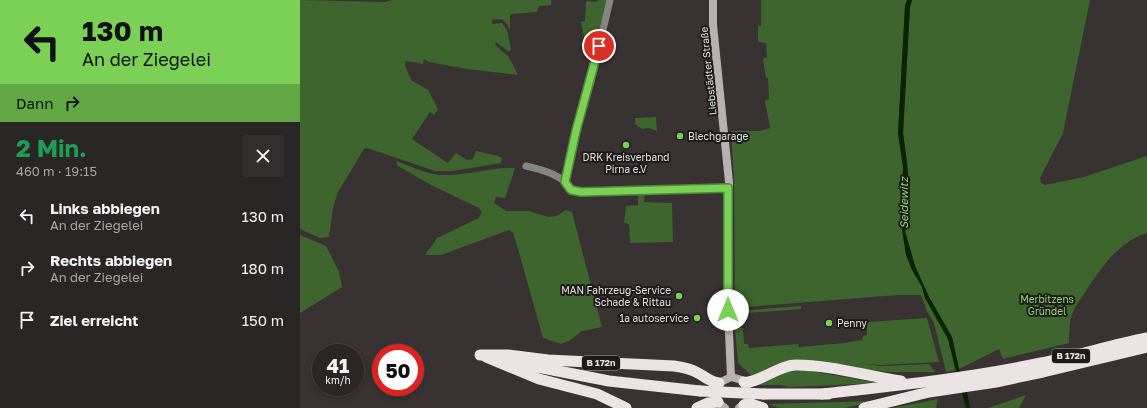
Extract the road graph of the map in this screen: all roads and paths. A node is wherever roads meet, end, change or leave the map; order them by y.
1 (610, 0) edge
2 (713, 0) edge
3 (526, 166) dead end
4 (565, 182) junction
5 (728, 188) junction
6 (1147, 338) edge
7 (1147, 347) edge
8 (480, 355) junction
9 (731, 377) junction
10 (996, 377) junction
11 (744, 382) junction
12 (719, 383) junction
13 (928, 387) junction
14 (722, 405) edge
15 (741, 406) edge
16 (626, 408) edge
17 (697, 408) edge
18 (763, 408) edge
19 (864, 408) edge

1 - 4 street
2 - 5 main road, Liebstädter Straße
3 - 4 street
4 - 5 street
5 - 9 main road, Liebstädter Straße
6 - 10 highway, B 172n
7 - 10 highway, B 172n
8 - 12 highway, B 172n
8 - 13 highway, B 172n, bridge
8 - 16 highway
9 - 11 main road
9 - 12 main road
10 - 13 highway, B 172n
11 - 13 highway
11 - 15 main road
12 - 14 main road
13 - 19 highway, B 172n
14 - 17 highway
15 - 18 highway

